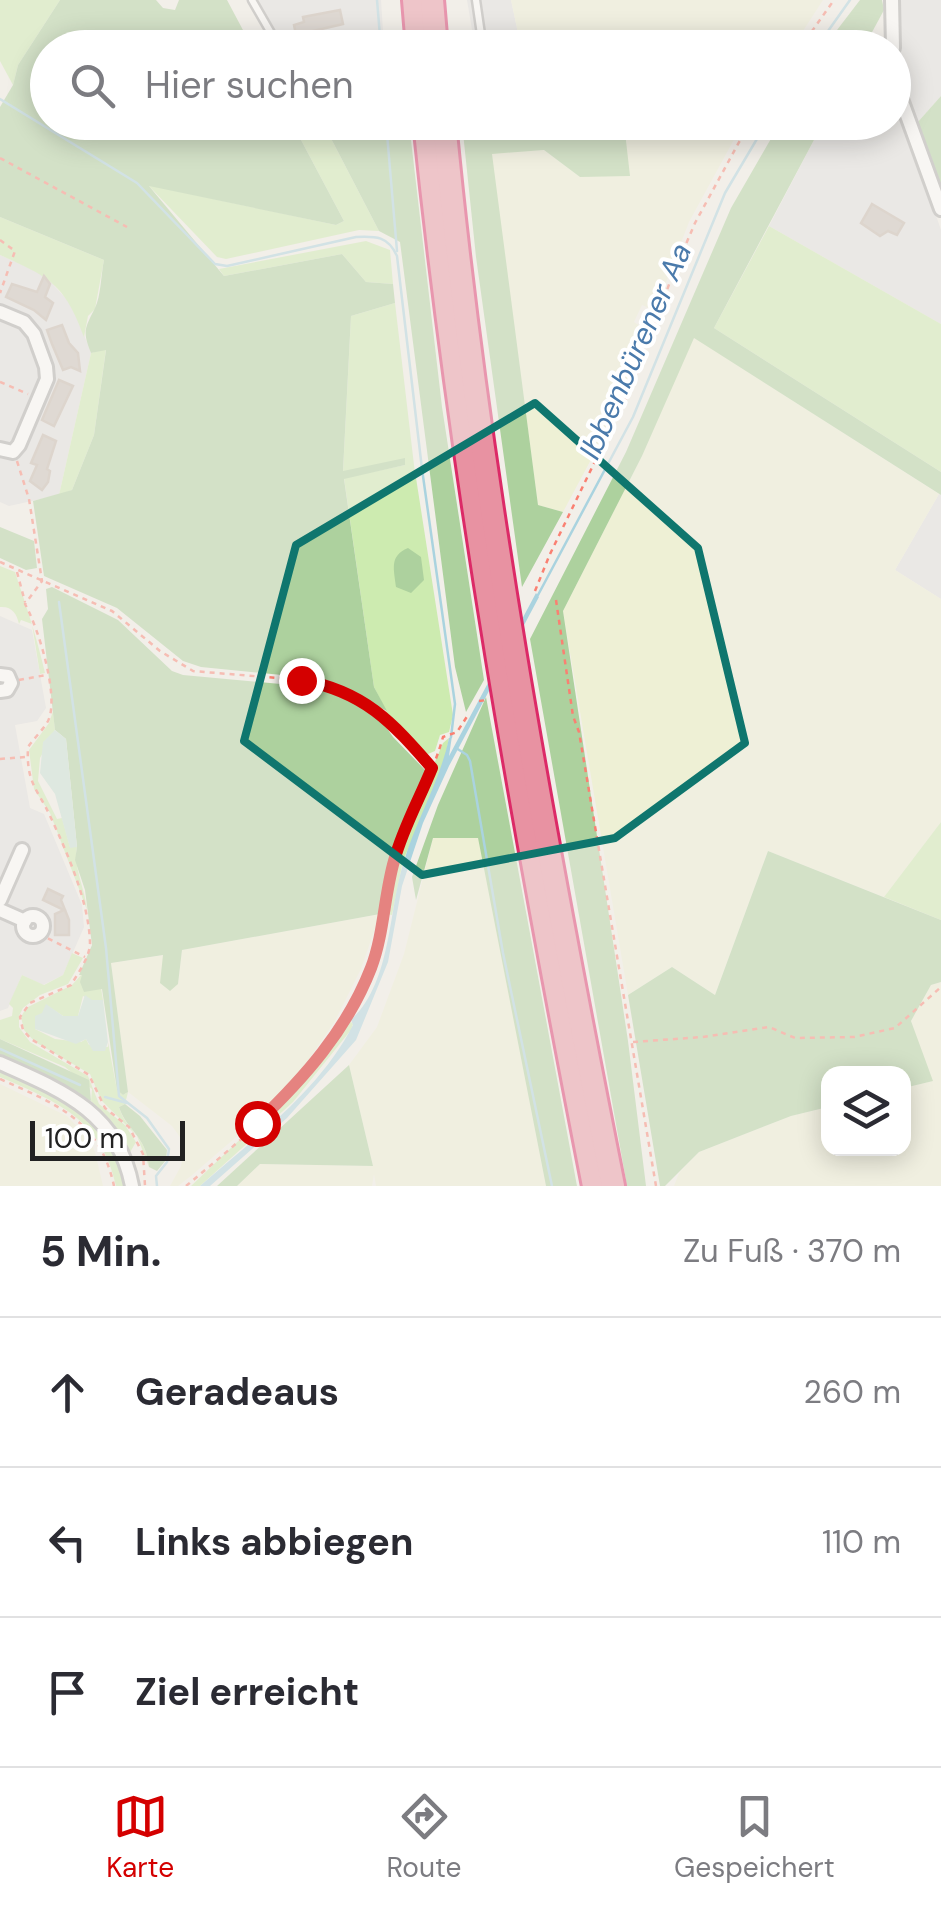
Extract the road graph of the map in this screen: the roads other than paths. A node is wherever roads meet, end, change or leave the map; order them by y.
1 (252, 0) edge
2 (414, 0) edge
3 (432, 0) edge
4 (476, 0) edge
5 (892, 0) edge
6 (269, 30) edge
7 (416, 30) edge
8 (434, 30) edge
9 (480, 30) edge
10 (892, 30) edge
11 (911, 126) edge
12 (427, 140) edge
13 (446, 140) edge
14 (941, 209) edge
15 (0, 312) edge
16 (6, 451) edge
17 (22, 850) dead end
18 (0, 900) edge
19 (0, 910) edge
20 (39, 934) road end
21 (0, 1062) edge
22 (132, 1186) edge
23 (594, 1186) edge
24 (613, 1186) edge

1 - 6 lane
2 - 7 highway
3 - 8 highway
4 - 9 lane
5 - 10 street
11 - 14 street
12 - 23 highway
13 - 24 highway
15 - 16 street
17 - 18 street
19 - 20 street
21 - 22 street

